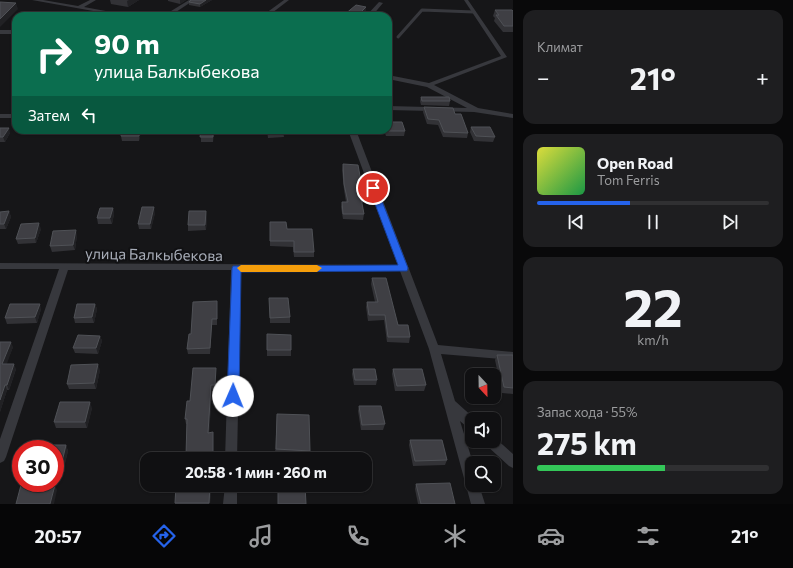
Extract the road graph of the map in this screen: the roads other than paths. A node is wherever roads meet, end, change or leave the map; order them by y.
1 (34, 0) edge
2 (94, 0) edge
3 (192, 0) edge
4 (288, 0) edge
5 (466, 0) edge
6 (381, 3) dead end
7 (80, 7) junction
8 (108, 12) edge
9 (172, 12) edge
10 (271, 12) edge
11 (373, 12) edge
12 (474, 12) junction
13 (0, 32) edge
14 (12, 32) edge
15 (398, 37) dead end
16 (392, 78) edge
17 (429, 85) junction
18 (392, 108) edge
19 (476, 110) junction
20 (513, 111) edge
21 (0, 116) edge
22 (12, 116) edge
23 (513, 116) edge
24 (354, 134) edge
25 (0, 266) edge
26 (64, 267) junction
27 (236, 268) junction
28 (404, 268) junction
29 (434, 349) junction
30 (513, 356) edge
31 (450, 404) junction
32 (465, 418) edge
33 (498, 448) edge
34 (231, 452) edge
35 (0, 457) edge
36 (465, 457) edge
37 (513, 462) edge
38 (230, 492) edge
39 (475, 492) edge
40 (230, 504) edge
41 (478, 504) edge

1 - 7 street
2 - 7 street
3 - 9 street
4 - 10 street
5 - 12 street
6 - 11 street
7 - 8 street
12 - 15 lane
12 - 17 street
13 - 14 street
16 - 17 street
17 - 19 street
18 - 19 street
19 - 20 street
19 - 23 street
21 - 22 street
24 - 28 street
25 - 26 street, улица Балкыбекова
26 - 27 street, улица Балкыбекова
26 - 35 street
27 - 28 street, улица Балкыбекова
27 - 34 street
28 - 29 street
29 - 30 street
29 - 31 street
31 - 32 street
31 - 36 street
33 - 37 street
38 - 40 street
39 - 41 street

